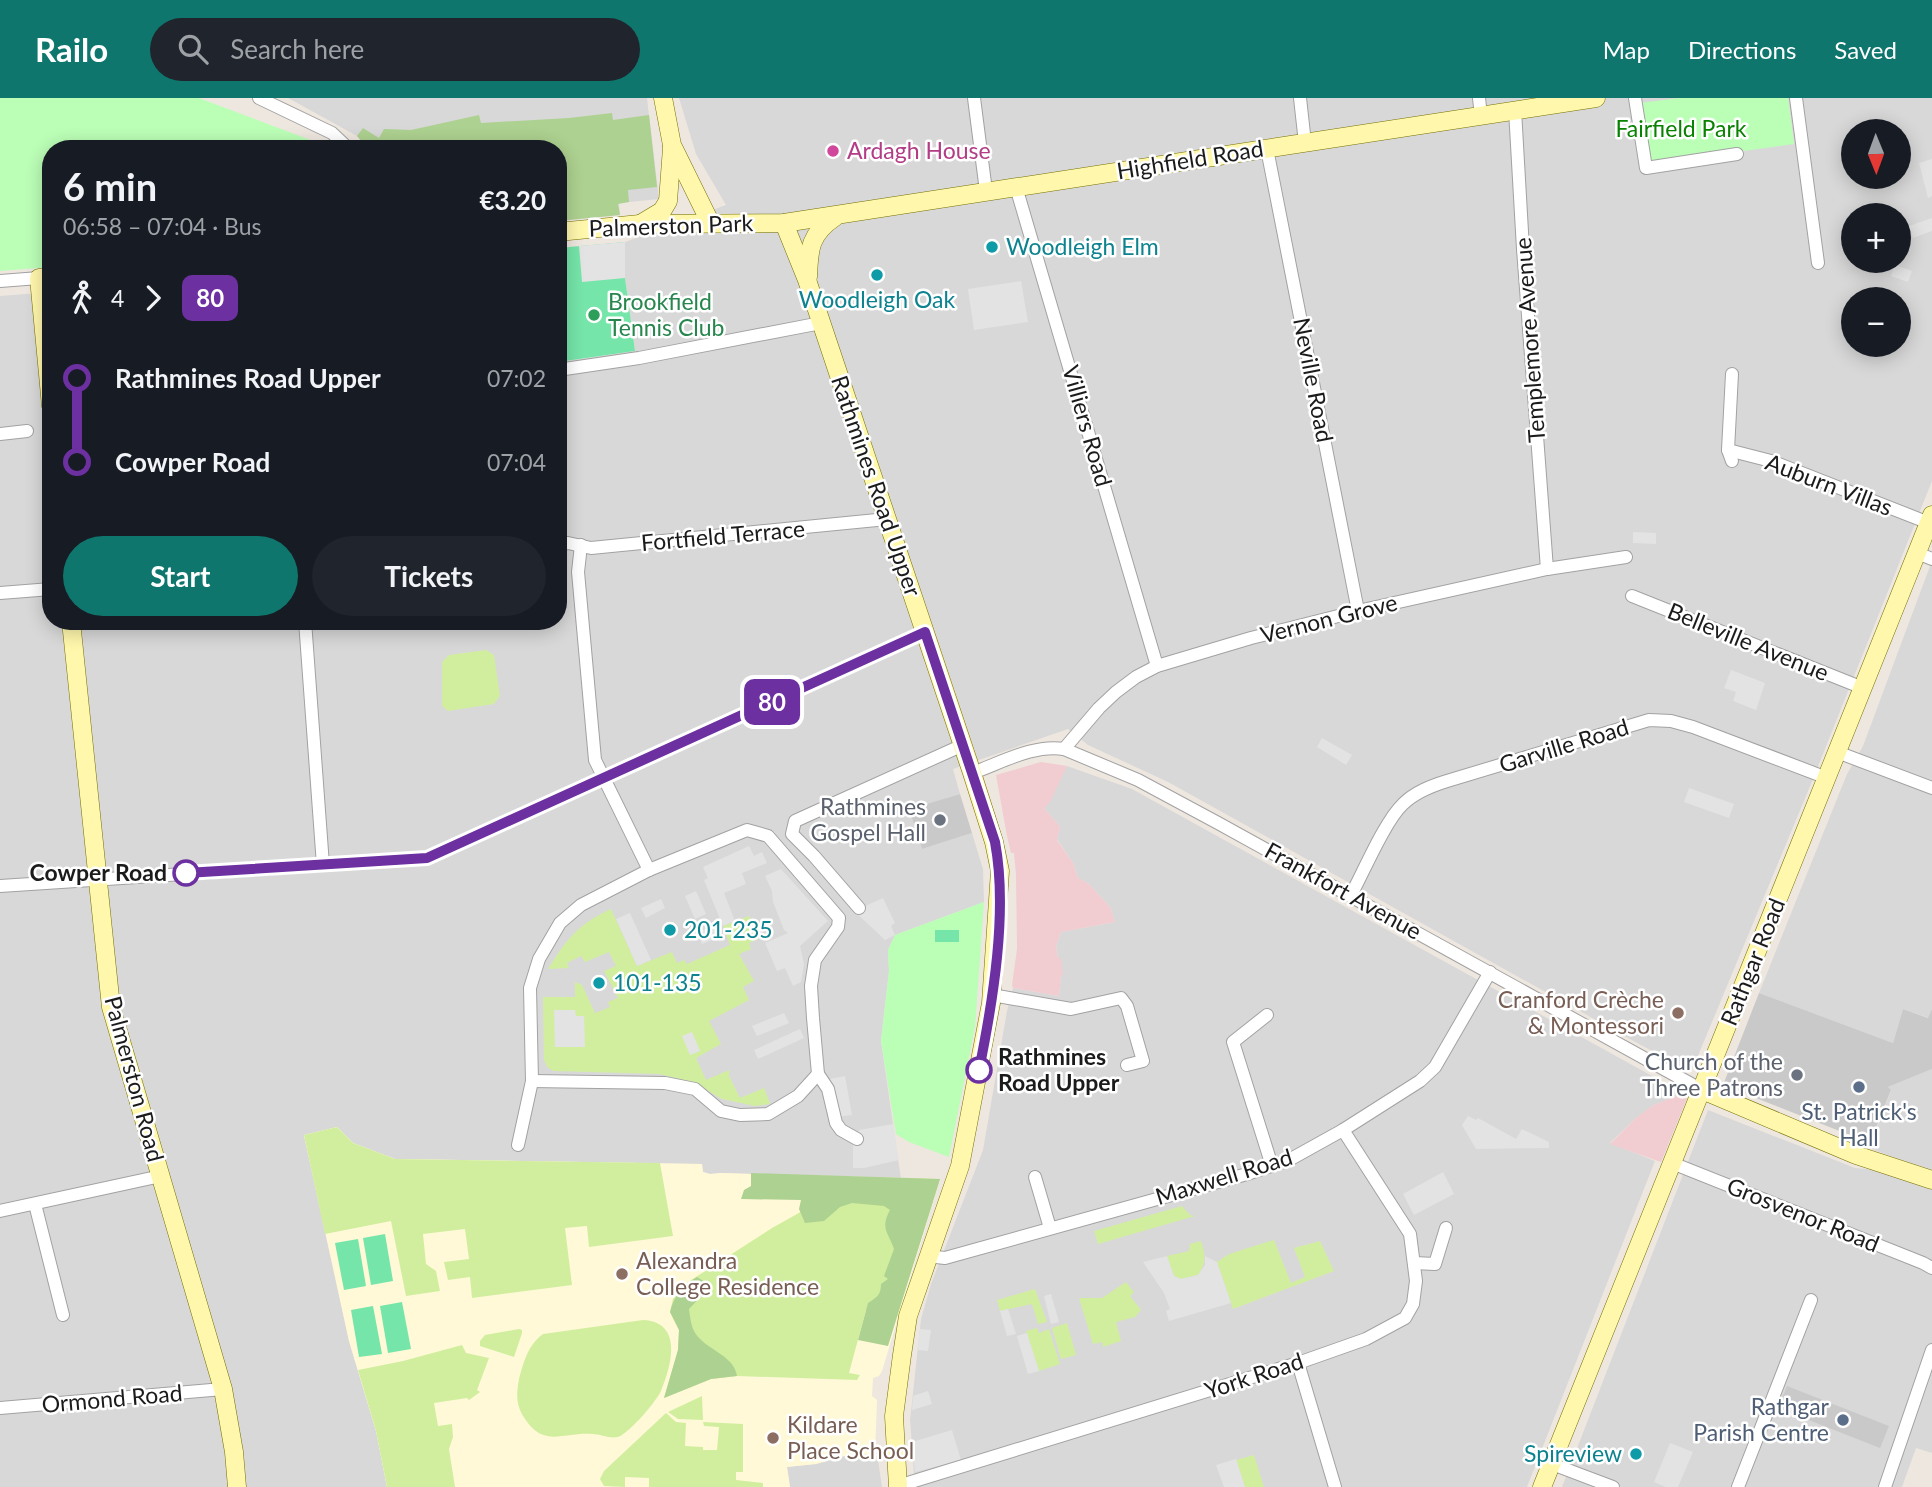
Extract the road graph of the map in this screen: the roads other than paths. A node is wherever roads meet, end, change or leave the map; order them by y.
1 (259, 98) edge
2 (663, 98) edge
3 (974, 98) edge
4 (1300, 98) edge
5 (1596, 98) edge
6 (1635, 98) edge
7 (1796, 98) edge
8 (1480, 107) edge
9 (1515, 110) junction
10 (339, 140) edge
11 (1305, 143) junction
12 (672, 145) junction
13 (1267, 149) junction
14 (1737, 154) dead end
15 (1016, 187) junction
16 (986, 191) junction
17 (838, 215) junction
18 (710, 222) junction
19 (784, 223) junction
20 (640, 224) junction
21 (567, 231) edge
22 (1818, 263) dead end
23 (42, 278) edge
24 (807, 280) junction
25 (0, 281) edge
26 (821, 323) junction
27 (567, 369) edge
28 (1732, 374) dead end
29 (27, 432) dead end
30 (0, 434) edge
31 (887, 519) junction
32 (1930, 519) edge
33 (567, 544) edge
34 (581, 545) junction
35 (1626, 556) dead end
36 (1924, 556) edge
37 (1547, 569) junction
38 (42, 590) edge
39 (0, 593) edge
40 (1633, 596) dead end
41 (1358, 611) junction
42 (72, 630) edge
43 (305, 630) edge
44 (925, 632) junction
45 (1157, 666) junction
46 (1863, 688) junction
47 (963, 746) junction
48 (1064, 749) junction
49 (1837, 752) junction
50 (972, 774) junction
51 (1827, 778) junction
52 (605, 779) junction
53 (1932, 788) edge
54 (323, 865) junction
55 (649, 870) junction
56 (97, 879) junction
57 (0, 886) edge
58 (1351, 895) junction
59 (859, 908) dead end
60 (1490, 972) junction
61 (992, 995) junction
62 (1267, 1015) dead end
63 (1127, 1065) dead end
64 (818, 1074) junction
65 (532, 1081) junction
66 (1702, 1090) junction
67 (1343, 1130) junction
68 (857, 1139) dead end
69 (517, 1145) dead end
70 (1672, 1163) junction
71 (1272, 1166) junction
72 (161, 1176) junction
73 (1035, 1177) dead end
74 (1932, 1180) edge
75 (36, 1204) junction
76 (0, 1211) edge
77 (1051, 1228) junction
78 (1446, 1228) dead end
79 (927, 1256) junction
80 (1414, 1263) junction
81 (1932, 1268) edge
82 (1811, 1300) dead end
83 (63, 1315) dead end
84 (1932, 1350) edge
85 (1298, 1363) junction
86 (223, 1389) junction
87 (0, 1408) edge
88 (1552, 1464) junction
89 (898, 1486) edge
90 (237, 1487) edge
91 (1335, 1487) edge
92 (1542, 1487) edge
93 (1613, 1487) edge
94 (1738, 1487) edge
95 (1885, 1487) edge

1 - 10 street
2 - 12 main road
3 - 16 street
4 - 11 street
5 - 9 main road, Highfield Road
6 - 14 street
7 - 22 street
8 - 9 main road, Highfield Road
8 - 11 main road, Highfield Road
9 - 37 street, Templemore Avenue
11 - 13 main road, Highfield Road
12 - 18 main road
12 - 20 main road
13 - 15 main road, Highfield Road
13 - 41 street, Neville Road
15 - 16 main road, Highfield Road
15 - 45 street, Villiers Road
16 - 17 main road, Highfield Road
17 - 19 main road, Highfield Road
17 - 24 main road
18 - 19 main road, Palmerston Park
18 - 20 main road, Palmerston Park
19 - 24 main road, Rathmines Road Upper
20 - 21 main road, Palmerston Park
23 - 25 street
24 - 26 main road, Rathmines Road Upper
26 - 27 street
26 - 31 main road, Rathmines Road Upper
28 - 32 street, Auburn Villas
29 - 30 street
31 - 34 street, Fortfield Terrace
31 - 44 main road, Rathmines Road Upper
32 - 36 main road, Rathgar Road
33 - 34 street, Fortfield Terrace
34 - 52 street
35 - 37 street, Vernon Grove
36 - 46 main road, Rathgar Road
37 - 41 street, Vernon Grove
38 - 39 street
40 - 46 street, Belleville Avenue
41 - 45 street, Vernon Grove
42 - 56 main road, Palmerston Road
43 - 54 street
44 - 47 main road, Rathmines Road Upper
44 - 52 street
45 - 48 street, Vernon Grove
46 - 49 main road, Rathgar Road
47 - 50 main road, Rathmines Road Upper
47 - 59 street
48 - 50 street, Frankfort Avenue
48 - 58 street, Frankfort Avenue
49 - 51 main road, Rathgar Road
49 - 53 street
50 - 61 main road, Rathmines Road Upper
51 - 58 street, Garville Road
51 - 66 main road, Rathgar Road
52 - 54 street
52 - 55 street
54 - 56 street
55 - 64 street
55 - 65 street
56 - 57 street
56 - 72 main road, Palmerston Road
58 - 60 street, Frankfort Avenue
60 - 66 street, Frankfort Avenue
60 - 67 street, Maxwell Road
61 - 63 street
61 - 79 main road, Rathmines Road Upper
62 - 71 street
64 - 65 street
64 - 68 street
65 - 69 street
66 - 70 main road, Rathgar Road
66 - 74 main road
67 - 71 street, Maxwell Road
67 - 80 street, York Road
70 - 81 street, Grosvenor Road
70 - 88 main road, Rathgar Road
71 - 77 street, Maxwell Road
72 - 75 street
72 - 86 main road, Palmerston Road
73 - 77 street
75 - 76 street
75 - 83 street
77 - 79 street, Maxwell Road
78 - 80 street
79 - 89 main road, Rathmines Road Upper
80 - 85 street, York Road
82 - 94 street
84 - 95 street
85 - 89 street, York Road
85 - 91 street
86 - 87 street, Ormond Road
86 - 90 main road, Palmerston Road
88 - 92 main road, Rathgar Road
88 - 93 street

